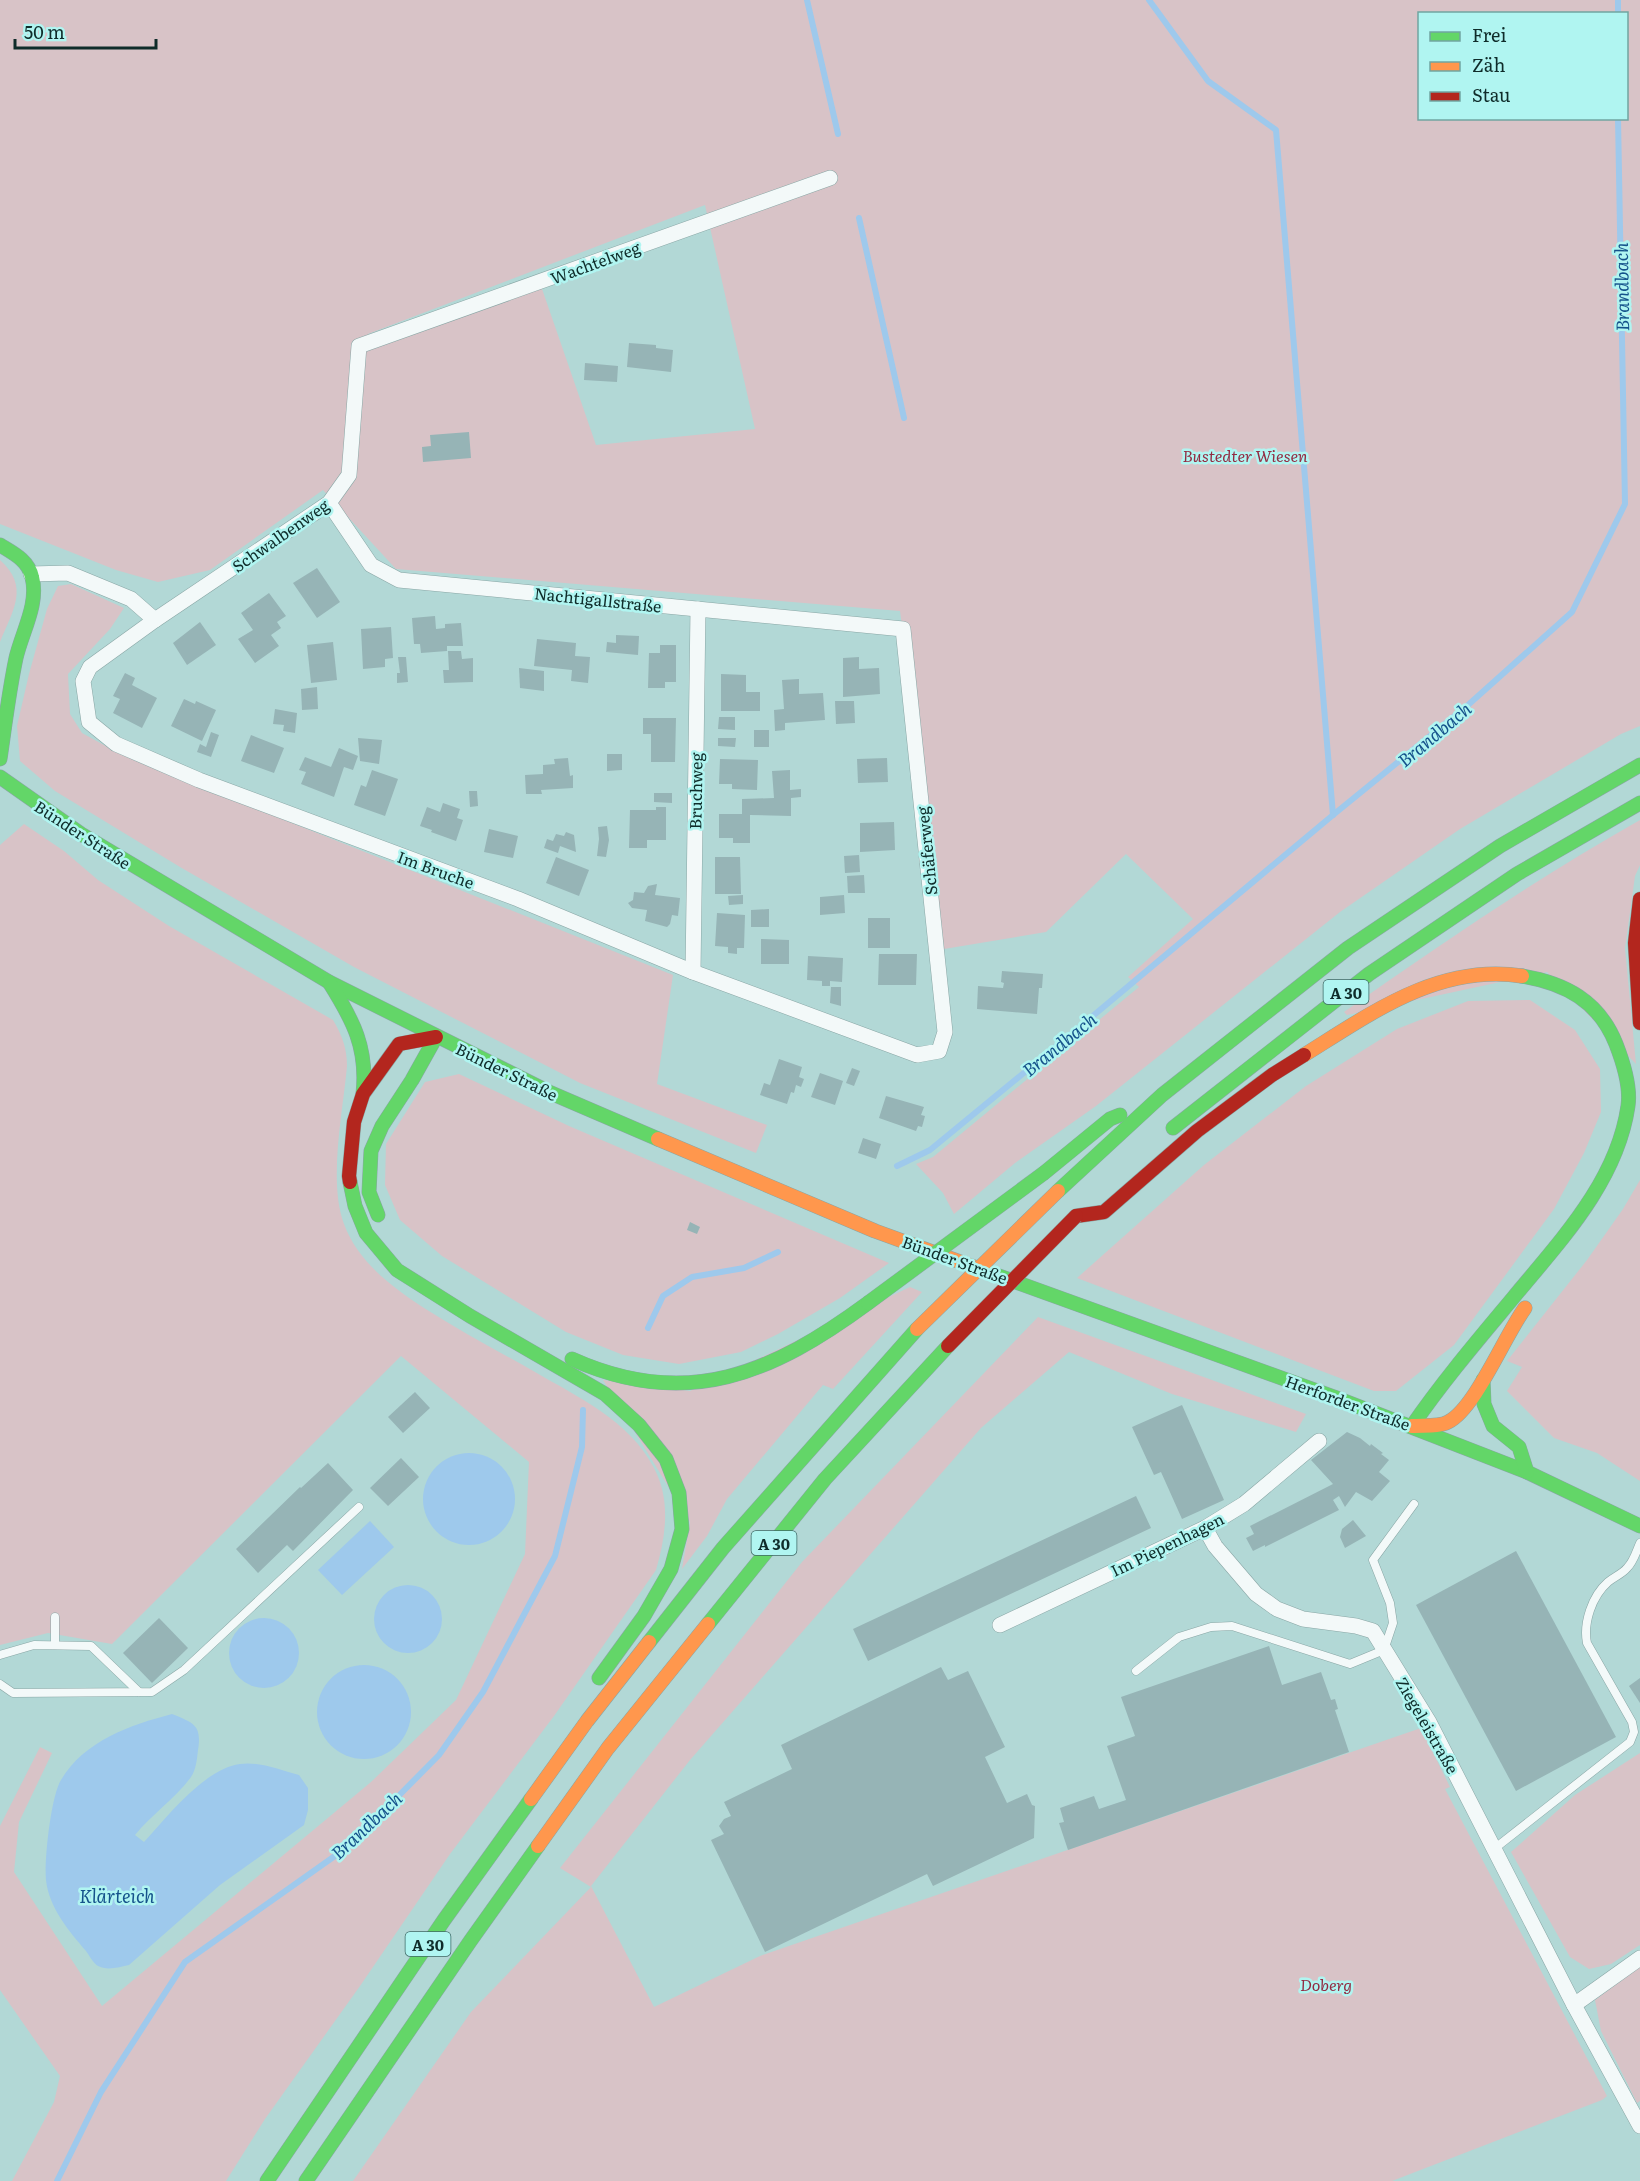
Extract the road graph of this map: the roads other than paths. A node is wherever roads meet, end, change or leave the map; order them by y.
1 (830, 178) dead end
2 (359, 346) joint
3 (329, 503) junction
4 (0, 545) edge
5 (31, 574) junction
6 (698, 609) junction
7 (155, 620) junction
8 (903, 629) joint
9 (16, 656) junction
10 (0, 680) edge
11 (0, 759) edge
12 (1640, 765) edge
13 (0, 777) edge
14 (1640, 803) edge
15 (1640, 899) edge
16 (693, 972) junction
17 (329, 982) junction
18 (1640, 1023) edge
19 (436, 1037) junction
20 (917, 1054) joint
21 (363, 1094) junction
22 (1162, 1095) junction
23 (1640, 1108) edge
24 (1159, 1140) dead end
25 (1093, 1201) dead end
26 (1076, 1216) junction
27 (382, 1226) dead end
28 (1555, 1270) dead end
29 (1049, 1294) joint
30 (1533, 1298) dead end
31 (490, 1312) dead end
32 (1483, 1380) junction
33 (1412, 1426) junction
34 (1319, 1441) dead end
35 (1527, 1472) junction
36 (1414, 1504) dead end
37 (359, 1507) dead end
38 (1640, 1526) edge
39 (1205, 1528) junction
40 (1640, 1543) edge
41 (55, 1617) dead end
42 (1000, 1625) dead end
43 (55, 1645) junction
44 (1384, 1650) junction
45 (0, 1654) edge
46 (1136, 1671) dead end
47 (0, 1684) edge
48 (139, 1692) junction
49 (587, 1721) junction
50 (1494, 1849) junction
51 (1640, 1958) edge
52 (1574, 2005) junction
53 (1640, 2126) edge
54 (267, 2181) edge
55 (306, 2181) edge

1 - 2 street, Wachtelweg
2 - 3 street, Schwalbenweg
3 - 6 street, Nachtigallstraße
3 - 7 street, Schwalbenweg
4 - 5 main road
5 - 7 street
5 - 9 main road
6 - 8 street, Nachtigallstraße
6 - 16 street, Bruchweg
7 - 16 street, Im Bruche
8 - 20 street, Schäferweg
9 - 10 main road
9 - 11 main road
12 - 22 main road, A 30
13 - 17 main road, Bünder Straße
14 - 24 main road, A 30
15 - 18 main road
16 - 20 street, Im Bruche
17 - 19 main road, Bünder Straße
17 - 21 main road
19 - 21 main road
19 - 27 main road
19 - 29 main road, Bünder Straße
21 - 49 main road
22 - 31 main road, bridge
22 - 49 main road, A 30, bridge
23 - 28 main road
25 - 26 main road, A 30
26 - 33 main road
26 - 55 main road, A 30, bridge
29 - 33 main road, Herforder Straße
30 - 32 main road
32 - 33 main road
32 - 35 main road
33 - 35 main road, Herforder Straße
34 - 39 street, Im Piepenhagen
35 - 38 main road, Herforder Straße
36 - 44 lane
37 - 48 lane
39 - 42 street, Im Piepenhagen
39 - 44 street, Ziegeleistraße
40 - 50 lane
41 - 43 lane
43 - 45 lane
43 - 48 lane
44 - 46 lane
44 - 50 street, Ziegeleistraße
47 - 48 lane
49 - 54 main road, A 30
50 - 52 street, Ziegeleistraße
51 - 52 street
52 - 53 street, Ziegeleistraße

